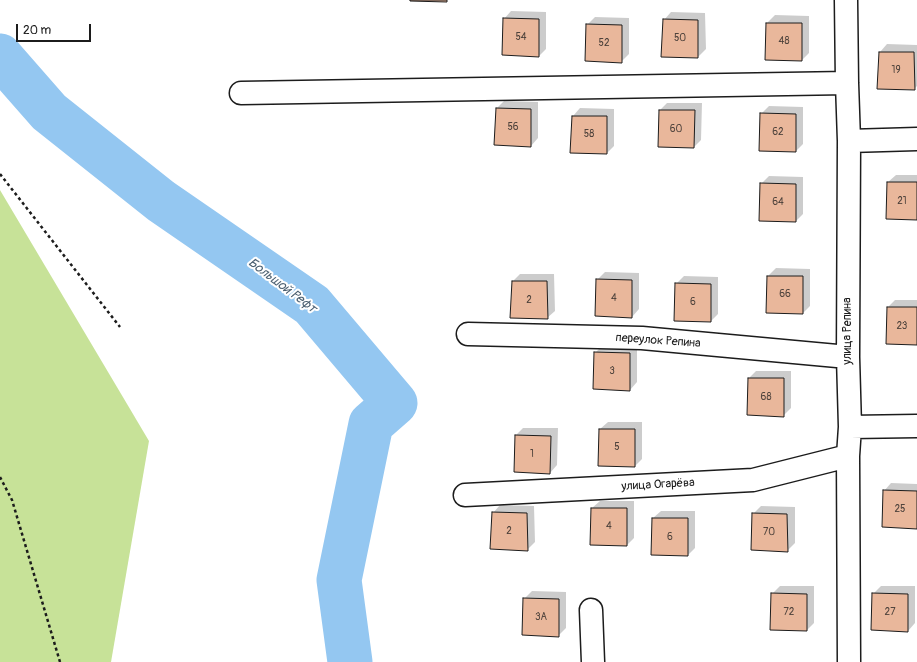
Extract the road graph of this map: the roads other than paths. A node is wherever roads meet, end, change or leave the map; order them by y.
1 (846, 0) edge
2 (847, 83) junction
3 (242, 93) dead end
4 (917, 139) edge
5 (849, 141) junction
6 (468, 334) dead end
7 (848, 357) junction
8 (917, 426) edge
9 (850, 427) junction
10 (848, 456) junction
11 (465, 494) dead end
12 (591, 610) dead end
13 (593, 662) edge
14 (849, 662) edge

1 - 2 street, улица Репина
2 - 3 street
2 - 5 street, улица Репина
4 - 5 street
5 - 7 street, улица Репина
6 - 7 street, переулок Репина
7 - 9 street, улица Репина
8 - 9 street
9 - 10 street, улица Репина
10 - 11 street, улица Огарёва
10 - 14 street, улица Репина
12 - 13 street

